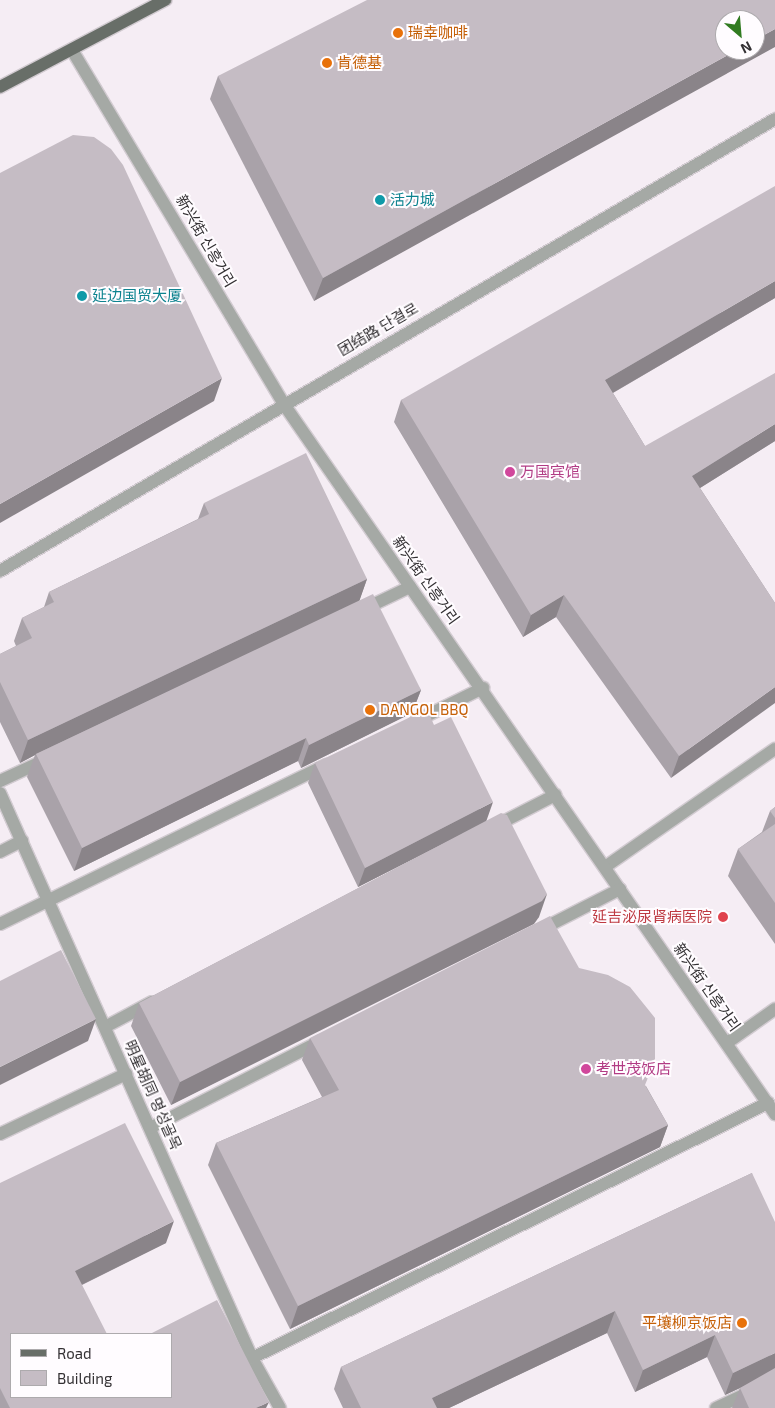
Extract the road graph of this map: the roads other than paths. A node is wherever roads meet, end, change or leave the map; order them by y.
1 (165, 0) edge
2 (72, 50) junction
3 (0, 87) edge
4 (775, 119) edge
5 (283, 403) junction
6 (0, 571) edge
7 (410, 587) junction
8 (348, 617) edge
9 (483, 688) junction
10 (403, 727) edge
11 (775, 749) edge
12 (62, 752) edge
13 (341, 758) edge
14 (0, 782) edge
15 (0, 793) edge
16 (555, 795) junction
17 (484, 831) edge
18 (22, 841) junction
19 (0, 852) edge
20 (605, 867) junction
21 (620, 889) junction
22 (48, 901) junction
23 (0, 924) edge
24 (531, 934) edge
25 (166, 995) edge
26 (775, 1010) edge
27 (105, 1027) junction
28 (336, 1034) edge
29 (727, 1043) junction
30 (126, 1074) junction
31 (768, 1102) junction
32 (775, 1114) edge
33 (150, 1128) junction
34 (0, 1134) edge
35 (252, 1358) junction
36 (775, 1380) edge
37 (280, 1408) edge
38 (716, 1408) edge

1 - 2 main road
2 - 3 main road
2 - 5 street, 新兴街 신흥거리
4 - 5 street, 团结路 단결로
5 - 6 street, 团结路 단결로
5 - 7 street, 新兴街 신흥거리
7 - 8 street
7 - 9 street, 新兴街 신흥거리
9 - 10 street
9 - 16 street, 新兴街 신흥거리
11 - 20 street
12 - 14 street
13 - 22 street
15 - 18 street, 明星胡同 명성골목
16 - 17 street
16 - 20 street, 新兴街 신흥거리
18 - 19 street
18 - 22 street, 明星胡同 명성골목
20 - 21 street, 新兴街 신흥거리
21 - 24 street
21 - 29 street, 新兴街 신흥거리
22 - 23 street
22 - 27 street, 明星胡同 명성골목
25 - 27 street
26 - 29 street
27 - 30 street, 明星胡同 명성골목
28 - 33 street
29 - 31 street, 新兴街 신흥거리
30 - 33 street, 明星胡同 명성골목
30 - 34 street
31 - 32 street, 新兴街 신흥거리
31 - 35 street
33 - 35 street, 明星胡同 명성골목
35 - 37 street, 明星胡同 명성골목
36 - 38 street

